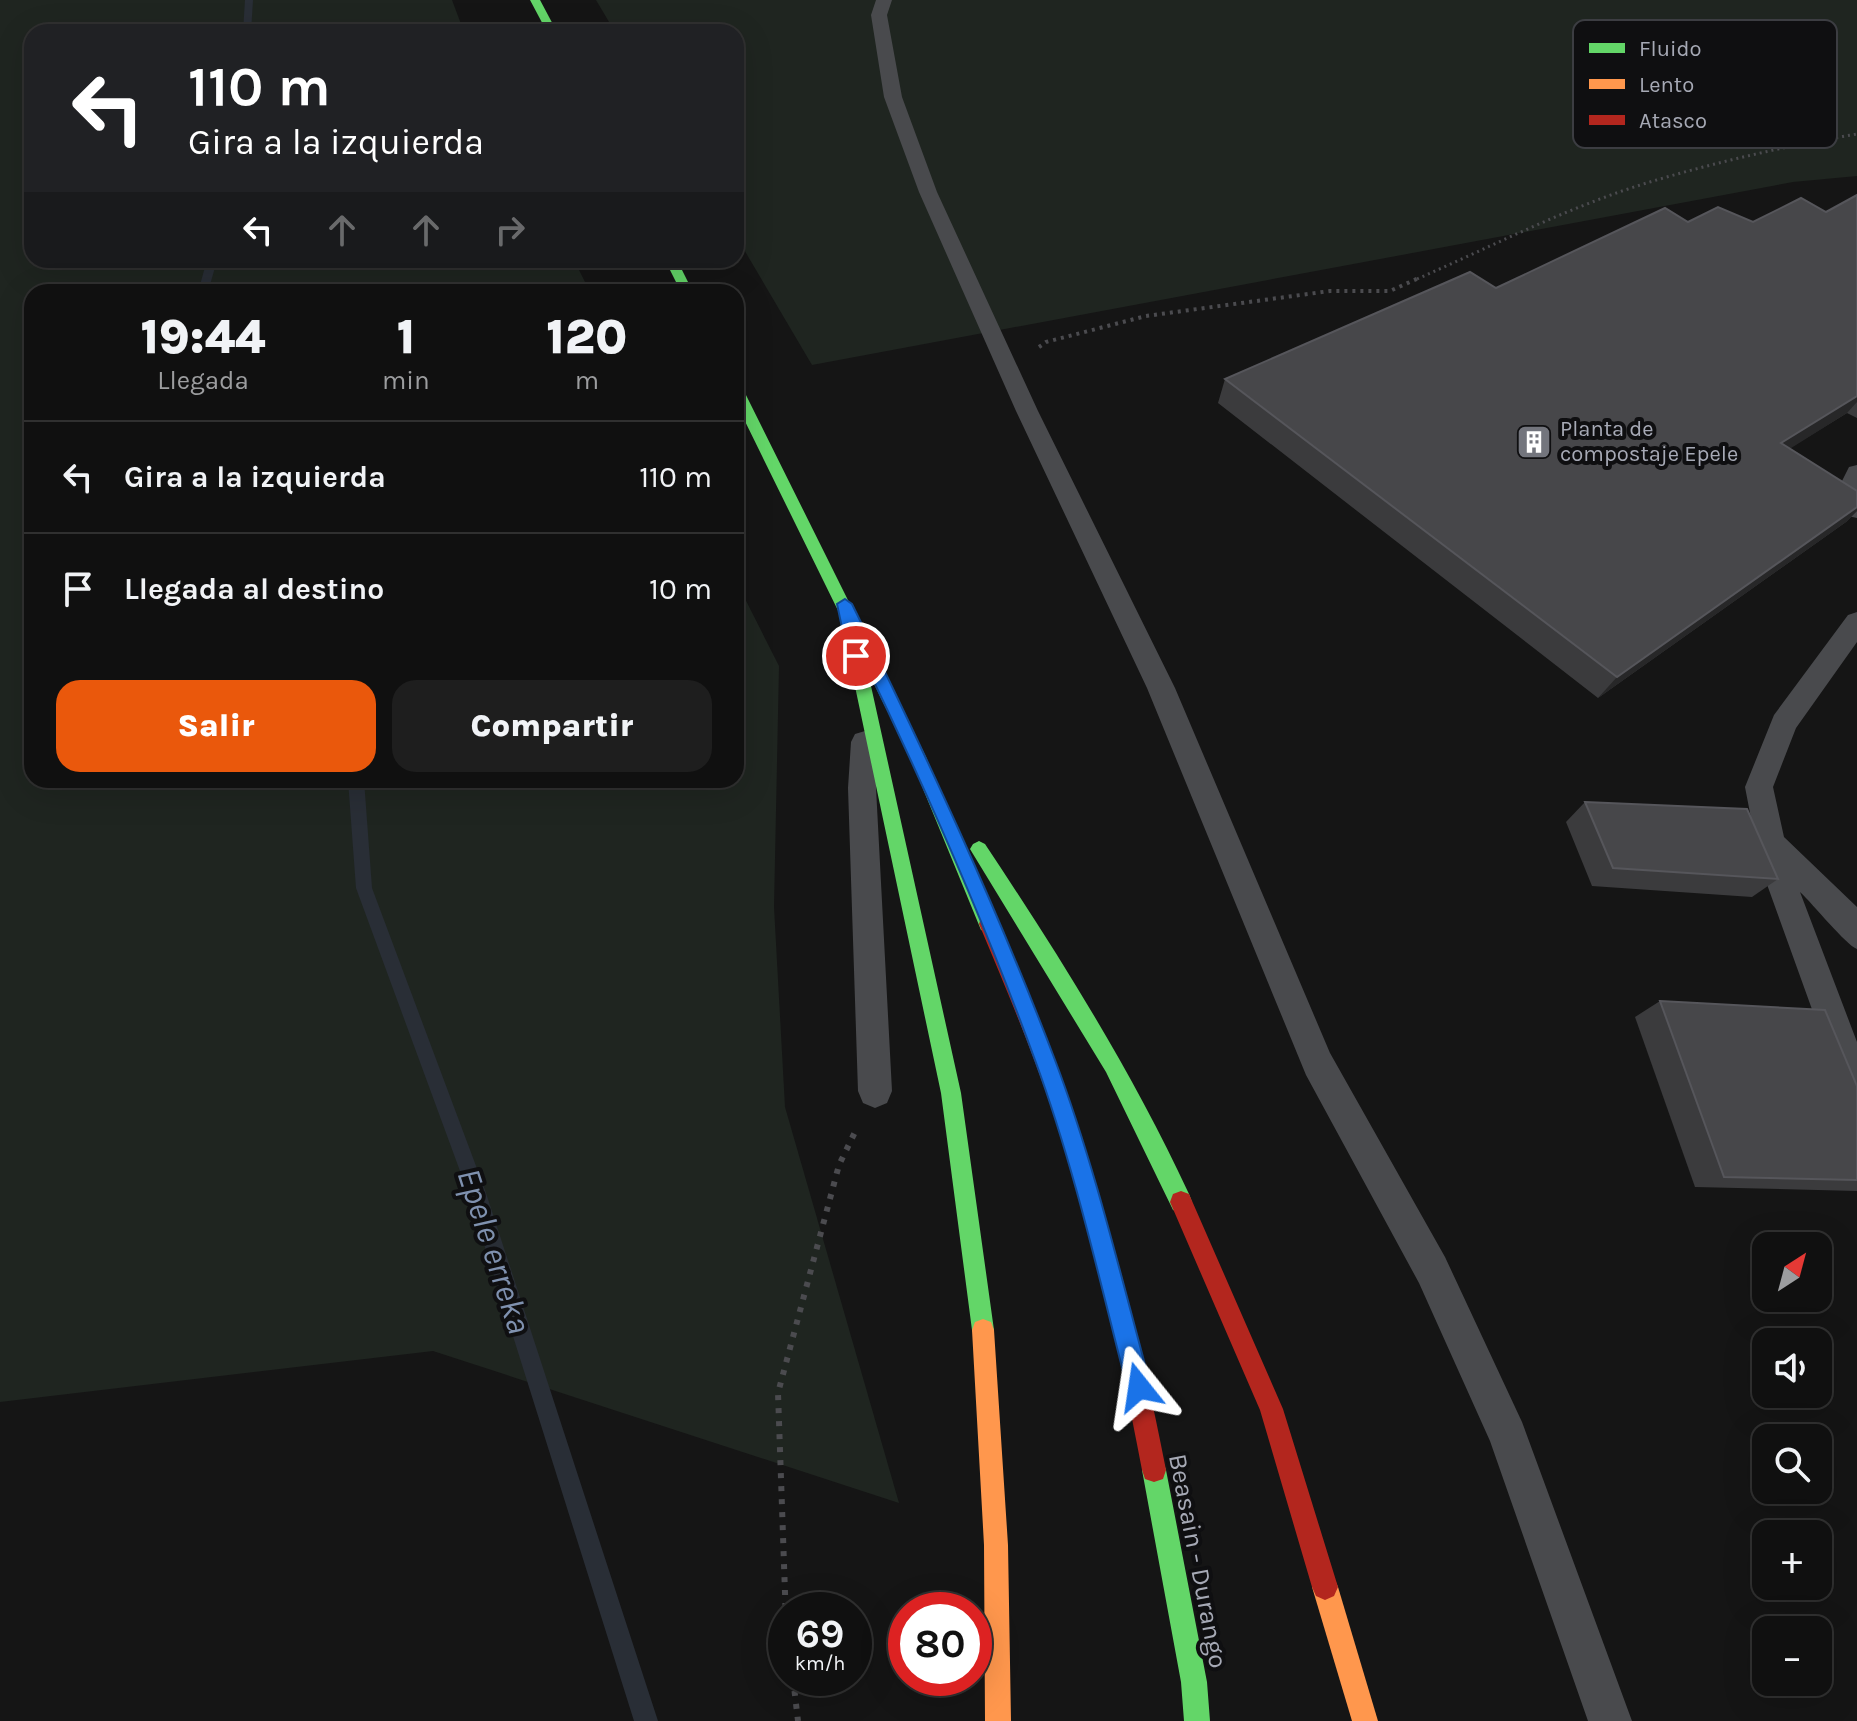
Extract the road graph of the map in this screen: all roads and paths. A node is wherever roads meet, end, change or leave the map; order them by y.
1 (535, 0) edge
2 (884, 0) edge
3 (548, 24) edge
4 (1857, 134) edge
5 (1837, 137) edge
6 (1782, 148) edge
7 (1011, 371) junction
8 (744, 405) edge
9 (1857, 473) edge
10 (1857, 510) edge
11 (845, 604) junction
12 (1857, 622) edge
13 (868, 708) junction
14 (918, 757) junction
15 (1771, 843) junction
16 (1857, 935) edge
17 (1857, 1087) edge
18 (875, 1091) joint
19 (785, 1592) edge
20 (795, 1696) edge
21 (798, 1721) edge
22 (998, 1721) edge
23 (1197, 1721) edge
24 (1365, 1721) edge
25 (1610, 1721) edge

1 - 3 highway
2 - 7 lane
4 - 5 path
6 - 7 path
7 - 25 lane
8 - 11 highway, Beasain - Durango
9 - 10 lane
11 - 13 highway
11 - 14 highway, Beasain - Durango
12 - 15 lane
13 - 18 lane
13 - 22 highway
14 - 23 highway, Beasain - Durango
14 - 24 highway
15 - 16 lane
15 - 17 lane
18 - 19 path
20 - 21 path

